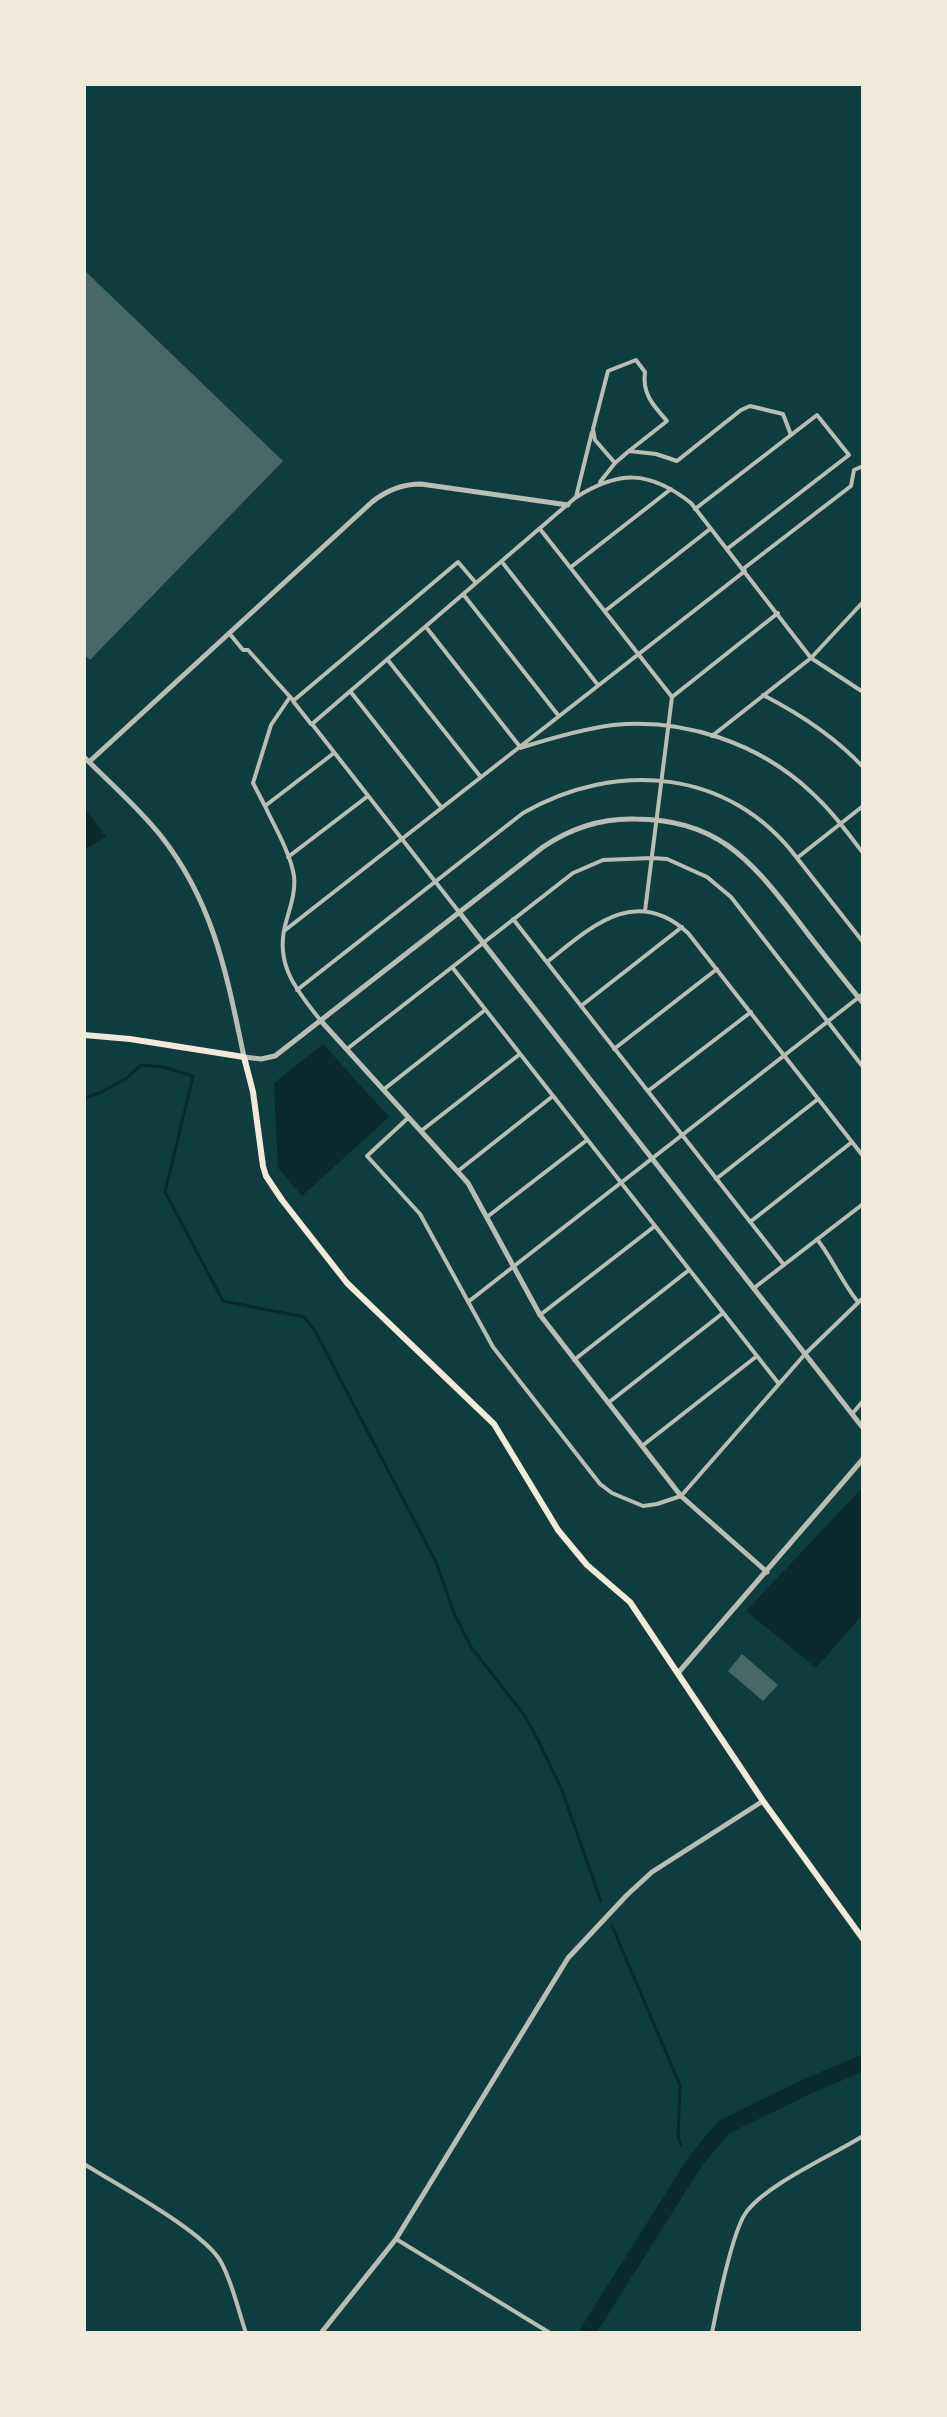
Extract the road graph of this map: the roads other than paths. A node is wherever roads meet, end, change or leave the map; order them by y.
1 (863, 416) edge
2 (593, 429) junction
3 (863, 431) edge
4 (791, 435) junction
5 (629, 451) junction
6 (615, 463) junction
7 (863, 466) edge
8 (600, 482) junction
9 (671, 489) junction
10 (575, 498) junction
11 (568, 505) junction
12 (695, 509) junction
13 (710, 528) junction
14 (540, 529) junction
15 (727, 549) junction
16 (502, 562) junction
17 (571, 567) junction
18 (744, 570) junction
19 (476, 583) junction
20 (463, 594) junction
21 (863, 602) edge
22 (605, 611) junction
23 (778, 613) junction
24 (425, 627) junction
25 (229, 633) junction
26 (638, 654) junction
27 (811, 658) junction
28 (387, 659) junction
29 (598, 685) junction
30 (350, 691) junction
31 (863, 692) edge
32 (763, 695) junction
33 (672, 697) junction
34 (292, 699) junction
35 (559, 715) junction
36 (312, 724) junction
37 (668, 725) junction
38 (712, 736) junction
39 (521, 748) junction
40 (334, 753) junction
41 (86, 760) edge
42 (863, 767) edge
43 (480, 776) junction
44 (661, 781) junction
45 (368, 796) junction
46 (265, 806) junction
47 (863, 806) edge
48 (441, 807) junction
49 (657, 819) junction
50 (840, 824) junction
51 (401, 839) junction
52 (863, 853) edge
53 (288, 857) junction
54 (652, 858) junction
55 (797, 858) junction
56 (435, 882) junction
57 (459, 912) junction
58 (645, 912) junction
59 (513, 919) junction
60 (682, 927) junction
61 (284, 931) junction
62 (483, 942) junction
63 (863, 942) edge
64 (547, 962) junction
65 (452, 967) junction
66 (717, 969) junction
67 (297, 990) junction
68 (861, 996) edge
69 (863, 1003) edge
70 (581, 1006) junction
71 (486, 1010) junction
72 (751, 1012) junction
73 (321, 1021) junction
74 (827, 1022) junction
75 (84, 1035) edge
76 (614, 1049) junction
77 (346, 1050) junction
78 (520, 1054) junction
79 (785, 1055) junction
80 (244, 1057) junction
81 (863, 1067) edge
82 (383, 1090) junction
83 (648, 1091) junction
84 (553, 1096) junction
85 (818, 1099) junction
86 (408, 1118) junction
87 (421, 1131) junction
88 (682, 1135) junction
89 (587, 1140) junction
90 (852, 1142) junction
91 (863, 1156) edge
92 (652, 1159) junction
93 (458, 1171) junction
94 (716, 1179) junction
95 (621, 1183) junction
96 (863, 1204) edge
97 (487, 1217) junction
98 (750, 1222) junction
99 (655, 1226) junction
100 (817, 1239) junction
101 (784, 1265) junction
102 (514, 1267) junction
103 (689, 1269) junction
104 (754, 1289) junction
105 (861, 1300) edge
106 (468, 1302) junction
107 (723, 1313) junction
108 (540, 1315) junction
109 (805, 1354) junction
110 (757, 1356) junction
111 (574, 1360) junction
112 (779, 1384) junction
113 (863, 1401) edge
114 (608, 1403) junction
115 (852, 1414) junction
116 (863, 1428) edge
117 (642, 1446) junction
118 (863, 1459) edge
119 (681, 1496) junction
120 (767, 1572) junction
121 (677, 1674) junction
122 (763, 1801) junction
123 (863, 1939) edge
124 (863, 2136) edge
125 (84, 2164) edge
126 (396, 2239) junction
127 (246, 2333) edge
128 (321, 2333) edge
129 (550, 2333) edge
130 (712, 2333) edge

1 - 3 street
2 - 5 street
2 - 6 street
2 - 10 street
4 - 5 street
4 - 12 street
4 - 15 street
5 - 6 street
6 - 8 street
7 - 18 street
8 - 9 street
8 - 10 street
9 - 12 street
9 - 17 street
10 - 11 street
11 - 14 street
11 - 25 street
12 - 13 street
13 - 15 street
13 - 22 street
14 - 16 street
14 - 17 street
15 - 18 street
16 - 19 street
16 - 29 street
17 - 22 street
18 - 23 street
18 - 26 street
19 - 20 street
19 - 34 street
20 - 24 street
20 - 35 street
21 - 27 street
22 - 26 street
23 - 27 street
23 - 33 street
24 - 28 street
24 - 39 street
25 - 34 street
25 - 41 street
26 - 29 street
26 - 33 street
27 - 31 street
27 - 32 street
28 - 30 street
28 - 43 street
29 - 35 street
30 - 36 street
30 - 48 street
32 - 38 street
32 - 42 street
33 - 37 street
34 - 36 street
34 - 46 street
35 - 39 street
36 - 40 street
37 - 38 street
37 - 39 street
37 - 44 street
38 - 50 street
39 - 43 street
40 - 45 street
40 - 46 street
41 - 80 street
43 - 48 street
44 - 49 street
44 - 55 street
44 - 56 street
45 - 51 street
45 - 53 street
46 - 53 street
47 - 50 street
48 - 51 street
49 - 54 street
49 - 57 street
49 - 68 street
50 - 52 street
50 - 55 street
51 - 56 street
51 - 61 street
53 - 61 street
54 - 58 street
54 - 59 street
54 - 74 street
55 - 63 street
56 - 57 street
56 - 67 street
57 - 62 street
57 - 73 street
58 - 60 street
58 - 64 street
59 - 62 street
59 - 64 street
60 - 66 street
60 - 70 street
61 - 67 street
62 - 65 street
62 - 92 street
64 - 70 street
65 - 71 street
65 - 77 street
66 - 72 street
66 - 76 street
67 - 73 street
68 - 69 street
68 - 74 street
70 - 76 street
71 - 78 street
71 - 82 street
72 - 79 street
72 - 83 street
73 - 77 street
73 - 80 street
74 - 79 street
74 - 81 street
75 - 80 main road
76 - 83 street
77 - 82 street
78 - 84 street
78 - 87 street
79 - 85 street
79 - 88 street
80 - 121 main road
82 - 86 street
83 - 88 street
84 - 89 street
84 - 93 street
85 - 90 street
85 - 94 street
86 - 87 street
86 - 106 street
87 - 93 street
88 - 92 street
88 - 94 street
89 - 95 street
89 - 97 street
90 - 91 street
90 - 98 street
92 - 95 street
92 - 104 street
93 - 97 street
94 - 98 street
95 - 99 street
95 - 102 street
96 - 100 street
97 - 102 street
98 - 101 street
99 - 103 street
99 - 108 street
100 - 101 street
100 - 105 street
101 - 104 street
102 - 106 street
102 - 108 street
103 - 107 street
103 - 111 street
104 - 109 street
105 - 109 street
106 - 119 street
107 - 110 street
107 - 114 street
108 - 111 street
109 - 112 street
109 - 115 street
110 - 112 street
110 - 117 street
111 - 114 street
112 - 119 street
113 - 115 street
114 - 117 street
115 - 116 street
117 - 119 street
118 - 120 street
119 - 120 street
120 - 121 street
121 - 122 main road
122 - 123 main road
122 - 126 street
124 - 130 street
125 - 127 street
126 - 128 street
126 - 129 street

